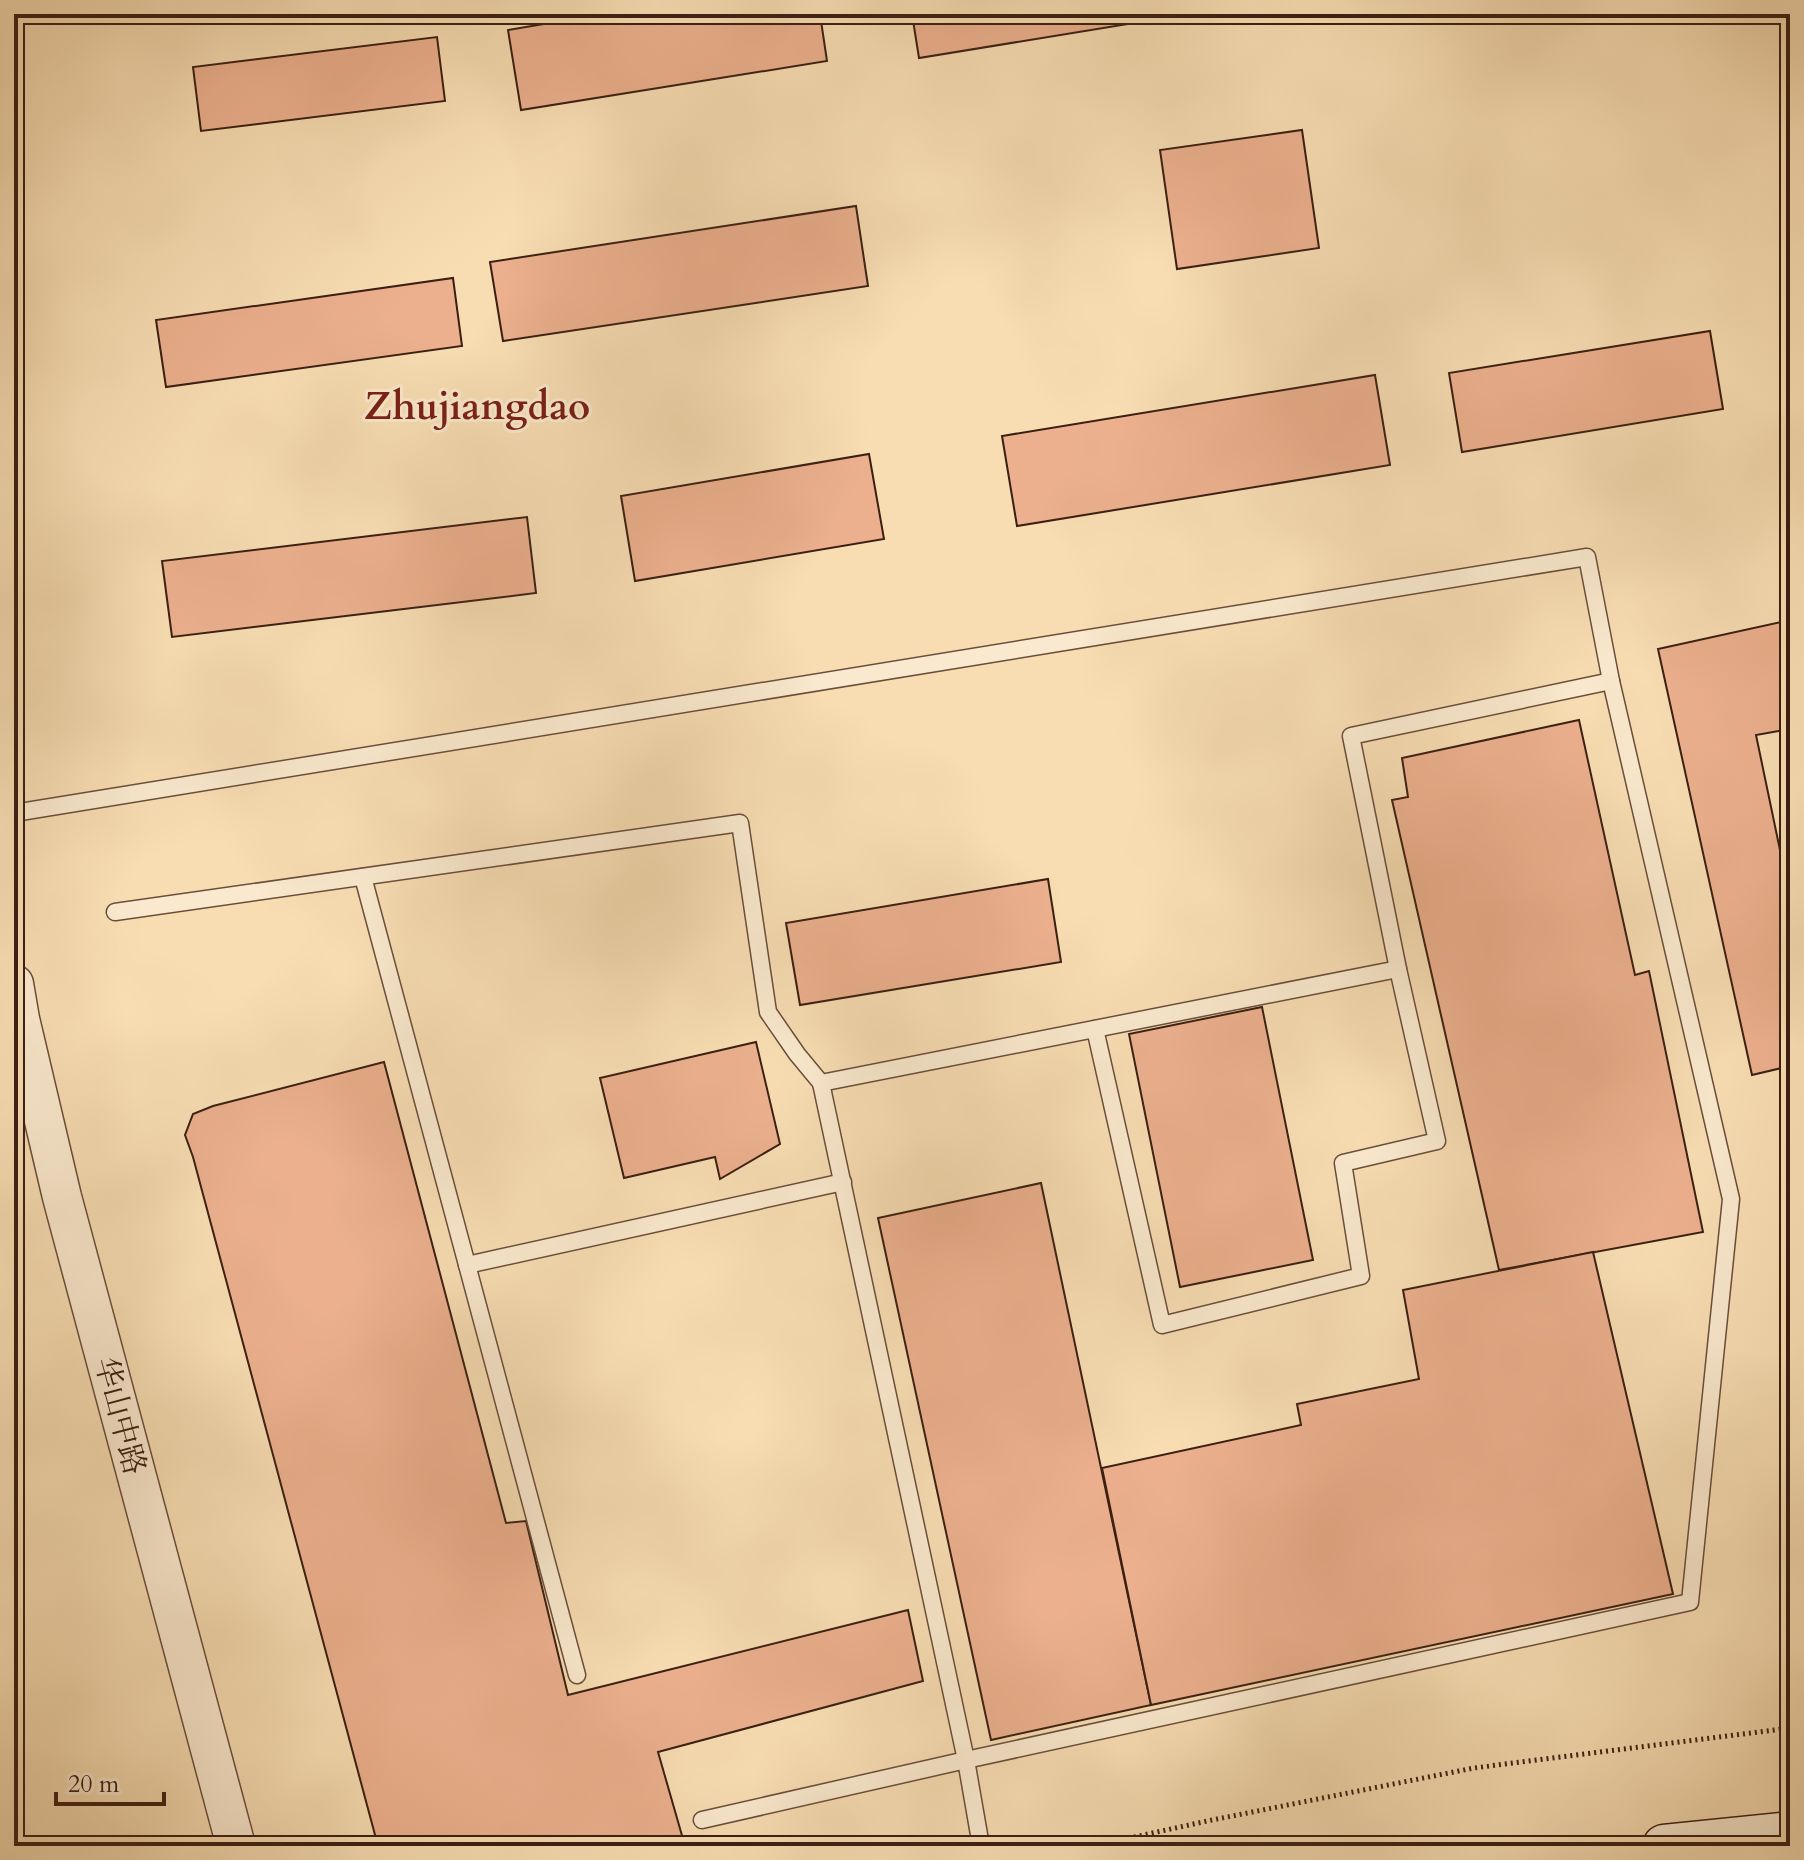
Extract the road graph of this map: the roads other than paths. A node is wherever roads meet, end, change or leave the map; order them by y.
1 (1611, 681) junction
2 (14, 813) edge
3 (363, 877) junction
4 (115, 912) dead end
5 (1398, 969) junction
6 (14, 984) edge
7 (1095, 1029) junction
8 (821, 1083) junction
9 (843, 1182) junction
10 (467, 1265) junction
11 (577, 1675) dead end
12 (966, 1760) junction
13 (702, 1820) dead end
14 (1790, 1833) edge
15 (236, 1846) edge
16 (981, 1846) edge
17 (1664, 1846) edge

1 - 2 lane
1 - 5 lane
1 - 12 lane
3 - 4 lane
3 - 8 lane
3 - 10 lane
5 - 7 lane
5 - 7 lane
6 - 15 street, 华山中路
7 - 8 lane
8 - 9 lane
9 - 10 lane
9 - 12 lane
10 - 11 lane
12 - 13 lane
12 - 16 lane
14 - 17 main road

